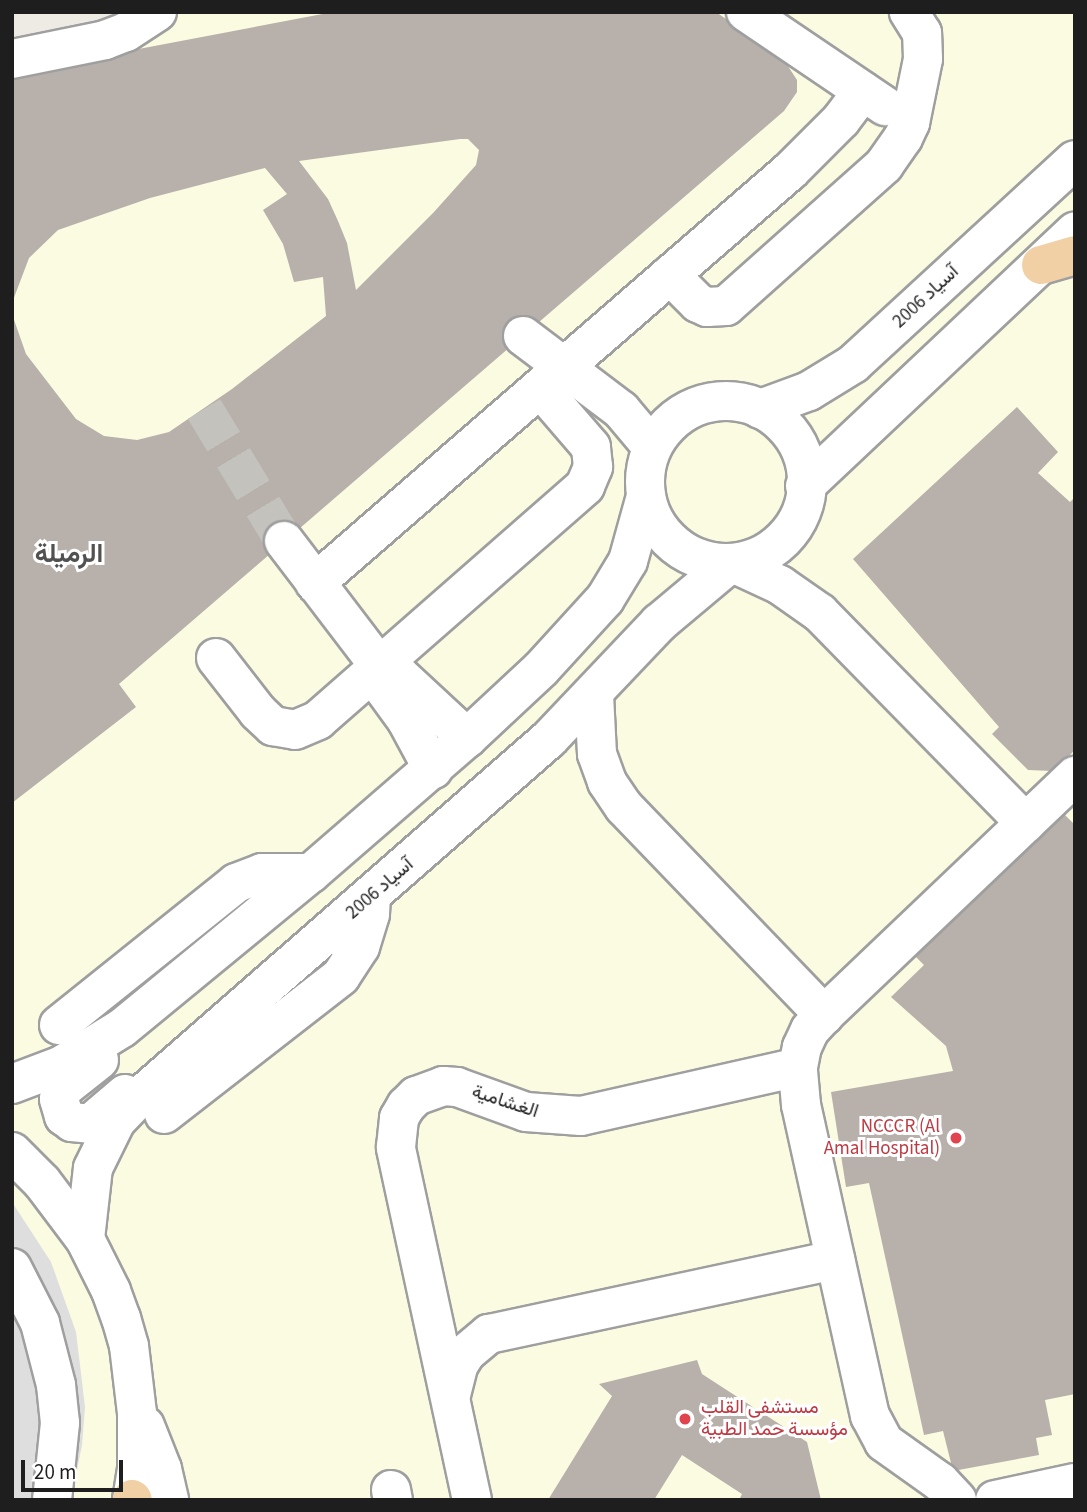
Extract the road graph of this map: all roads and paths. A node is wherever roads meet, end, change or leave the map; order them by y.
1 (157, 12) edge
2 (746, 12) edge
3 (909, 12) edge
4 (12, 59) edge
5 (863, 91) junction
6 (909, 122) junction
7 (1075, 160) edge
8 (1075, 232) edge
9 (1058, 260) edge
10 (670, 275) junction
11 (523, 336) dead end
12 (552, 378) junction
13 (760, 409) junction
14 (652, 447) junction
15 (646, 496) junction
16 (801, 503) junction
17 (284, 541) tunnel mouth
18 (731, 565) junction
19 (316, 583) junction
20 (820, 613) junction
21 (216, 658) dead end
22 (383, 671) junction
23 (594, 695) junction
24 (467, 738) junction
25 (433, 769) junction
26 (1075, 776) edge
27 (1026, 823) junction
28 (310, 873) junction
29 (824, 1014) junction
30 (59, 1025) dead end
31 (122, 1028) junction
32 (798, 1067) junction
33 (12, 1084) edge
34 (162, 1096) junction
35 (12, 1152) edge
36 (85, 1239) junction
37 (835, 1260) junction
38 (15, 1276) edge
39 (429, 1293) junction
40 (489, 1334) junction
41 (451, 1395) junction
42 (1075, 1483) edge
43 (52, 1500) edge
44 (142, 1500) edge
45 (472, 1500) edge
46 (957, 1500) edge
47 (995, 1500) edge

1 - 4 street
2 - 5 street
3 - 6 street
5 - 6 street
5 - 10 street
6 - 10 street
7 - 13 street, آسياد 2006
8 - 9 street
9 - 16 street
10 - 12 street
11 - 12 street
12 - 14 street
12 - 19 street
12 - 22 street
13 - 14 street
13 - 16 street
14 - 15 street
15 - 18 street
15 - 24 street
16 - 18 street
16 - 20 street
17 - 19 street
18 - 20 street
18 - 23 street, آسياد 2006
19 - 22 street
20 - 27 street
21 - 22 street
22 - 24 street
22 - 25 street
23 - 29 street
23 - 34 street, آسياد 2006
24 - 25 street
25 - 28 street
26 - 27 street
27 - 29 street
28 - 30 street
28 - 31 street
29 - 32 street
31 - 33 street
31 - 34 street
32 - 37 street
32 - 39 street, الغشامية
34 - 36 street, آسياد 2006
35 - 36 street
36 - 44 street
37 - 40 street
37 - 46 street
38 - 43 street
39 - 40 street
39 - 41 street, الغشامية
40 - 41 street, الغشامية
41 - 45 street, الغشامية
42 - 47 street

